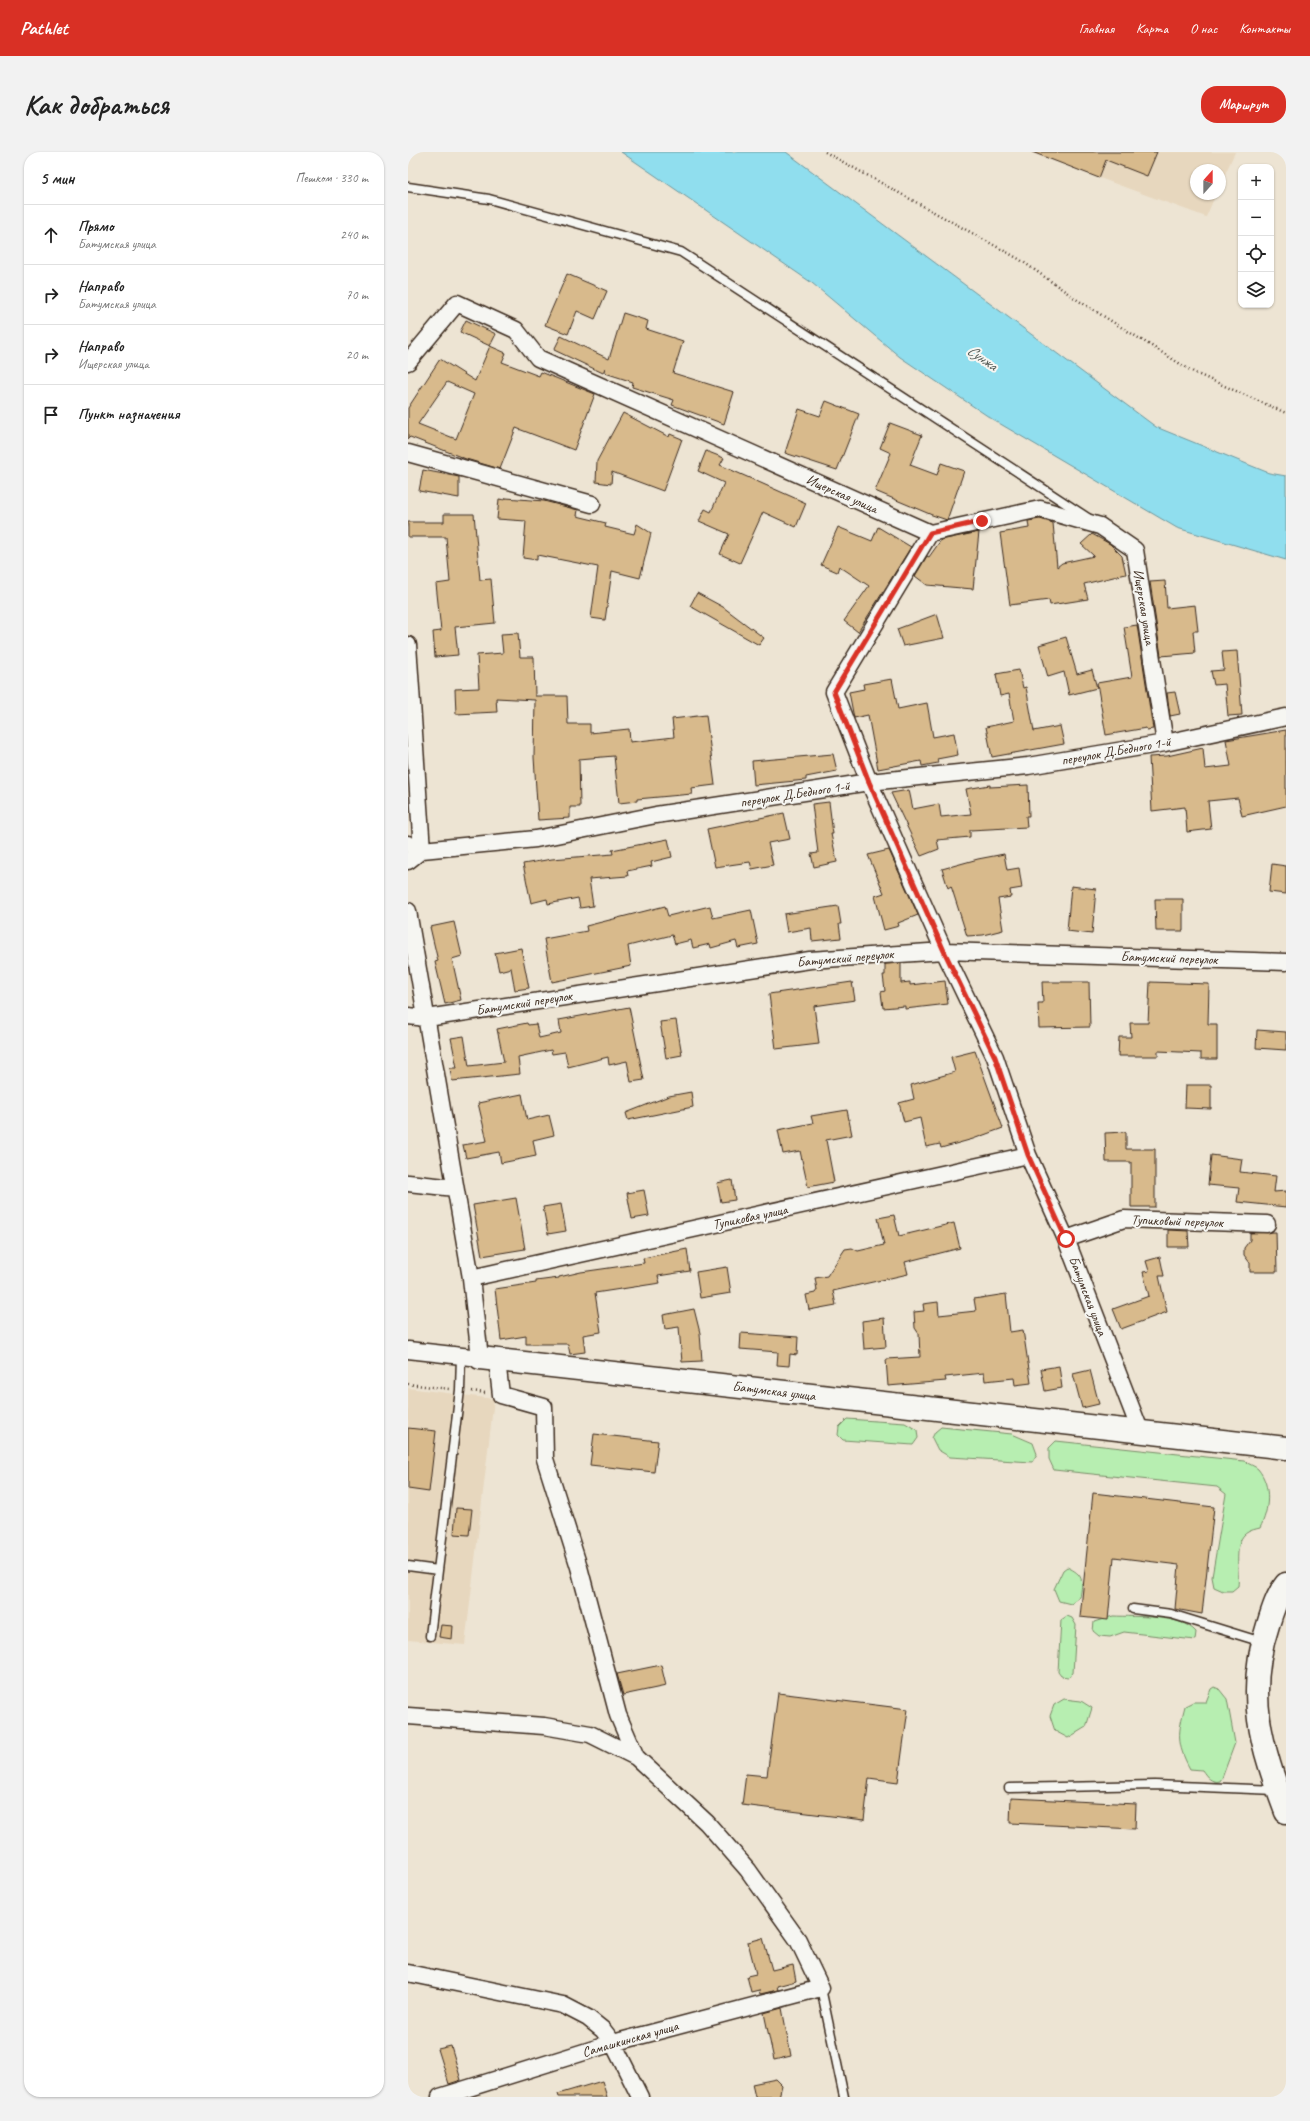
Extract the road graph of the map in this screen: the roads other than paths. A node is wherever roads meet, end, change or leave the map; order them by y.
1 (408, 187) edge
2 (408, 362) edge
3 (408, 453) edge
4 (592, 504) dead end
5 (1100, 526) junction
6 (930, 533) junction
7 (408, 645) edge
8 (1286, 717) edge
9 (1165, 743) junction
10 (869, 782) junction
11 (415, 847) edge
12 (408, 861) edge
13 (408, 911) edge
14 (944, 951) junction
15 (1286, 962) edge
16 (408, 1016) edge
17 (427, 1018) junction
18 (1028, 1155) junction
19 (408, 1183) edge
20 (455, 1188) junction
21 (1266, 1224) dead end
22 (1066, 1239) junction
23 (471, 1278) junction
24 (408, 1350) edge
25 (479, 1358) junction
26 (1141, 1433) junction
27 (1286, 1448) edge
28 (408, 1566) edge
29 (438, 1570) junction
30 (1286, 1584) edge
31 (1133, 1609) dead end
32 (430, 1636) dead end
33 (1262, 1642) junction
34 (408, 1716) edge
35 (636, 1757) junction
36 (1009, 1788) dead end
37 (1278, 1790) junction
38 (1286, 1812) edge
39 (408, 1973) edge
40 (821, 1988) junction
41 (613, 2043) junction
42 (440, 2097) edge
43 (640, 2097) edge
44 (844, 2097) edge

1 - 5 lane
2 - 6 street, Ищерская улица
3 - 4 street
5 - 6 street, Ищерская улица
5 - 9 street, Ищерская улица
6 - 10 street, Батумская улица
7 - 11 street
8 - 9 street, переулок Д.Бедного 1-й
9 - 10 street, переулок Д.Бедного 1-й
10 - 11 street, переулок Д.Бедного 1-й
10 - 14 street, Батумская улица
11 - 12 street
13 - 17 street
14 - 15 street, Батумский переулок
14 - 17 street, Батумский переулок
14 - 18 street, Батумская улица
16 - 17 street, Батумский переулок
17 - 20 street
18 - 22 street, Батумская улица
18 - 23 street, Тупиковая улица
19 - 20 street
20 - 23 street
21 - 22 street, Тупиковый переулок
22 - 26 street, Батумская улица
23 - 25 street
24 - 25 street, Батумская улица
25 - 26 street, Батумская улица
25 - 29 lane
25 - 35 street
26 - 27 street, Батумская улица
28 - 29 lane
29 - 32 lane
30 - 33 street
31 - 33 lane
33 - 37 street
34 - 35 street
35 - 40 street
36 - 37 lane
37 - 38 street
39 - 41 street
40 - 41 street, Самашкинская улица
40 - 44 lane
41 - 42 street, Самашкинская улица
41 - 43 street

